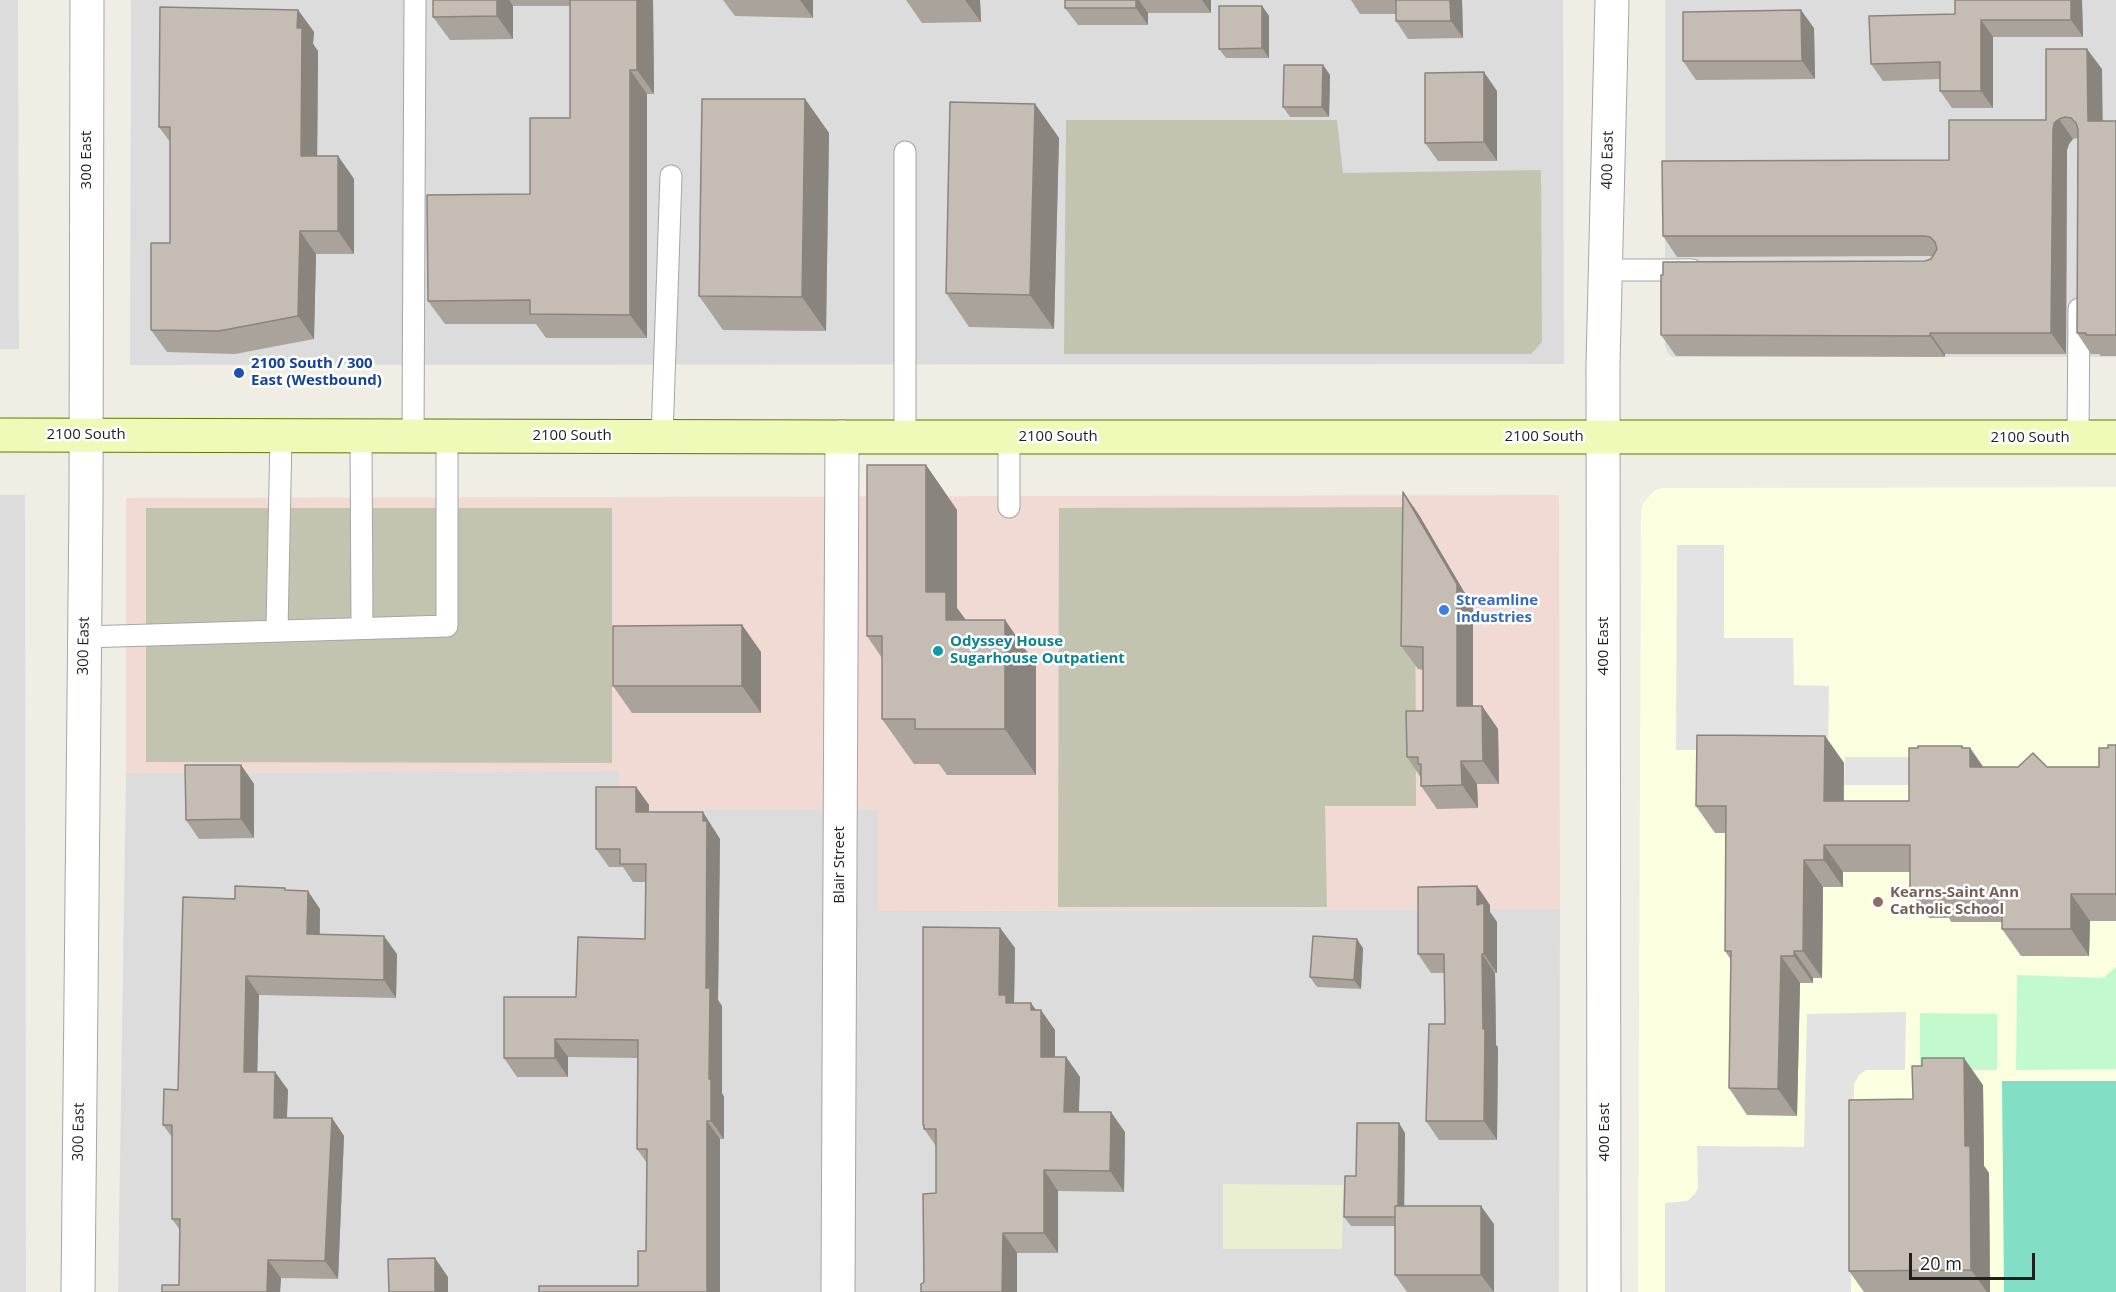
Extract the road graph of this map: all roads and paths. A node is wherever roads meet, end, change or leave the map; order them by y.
1 (87, 0) edge
2 (415, 0) edge
3 (1612, 0) edge
4 (905, 152) dead end
5 (671, 176) dead end
6 (1605, 270) junction
7 (1712, 270) edge
8 (2079, 292) edge
9 (0, 435) edge
10 (86, 435) junction
11 (281, 435) junction
12 (361, 436) junction
13 (413, 436) junction
14 (447, 436) junction
15 (662, 437) junction
16 (842, 437) junction
17 (905, 437) junction
18 (1009, 437) junction
19 (1604, 437) junction
20 (2078, 437) junction
21 (2116, 437) edge
22 (1009, 507) dead end
23 (362, 628) junction
24 (277, 630) junction
25 (84, 638) junction
26 (78, 1292) edge
27 (838, 1292) edge
28 (1604, 1292) edge

1 - 10 street, 300 East
2 - 13 lane
3 - 6 street, 400 East
4 - 17 lane
5 - 15 lane
6 - 7 lane
6 - 19 street, 400 East
8 - 20 lane
9 - 10 main road, 2100 South
10 - 11 main road, 2100 South
10 - 25 street, 300 East
11 - 12 main road, 2100 South
11 - 24 lane
12 - 13 main road, 2100 South
12 - 23 lane
13 - 14 main road, 2100 South
14 - 15 main road, 2100 South
14 - 23 lane
15 - 16 main road, 2100 South
16 - 17 main road, 2100 South
16 - 27 street, Blair Street
17 - 18 main road, 2100 South
18 - 19 main road, 2100 South
18 - 22 lane
19 - 20 main road, 2100 South
19 - 28 street, 400 East
20 - 21 main road, 2100 South
23 - 24 lane
24 - 25 lane
25 - 26 street, 300 East

